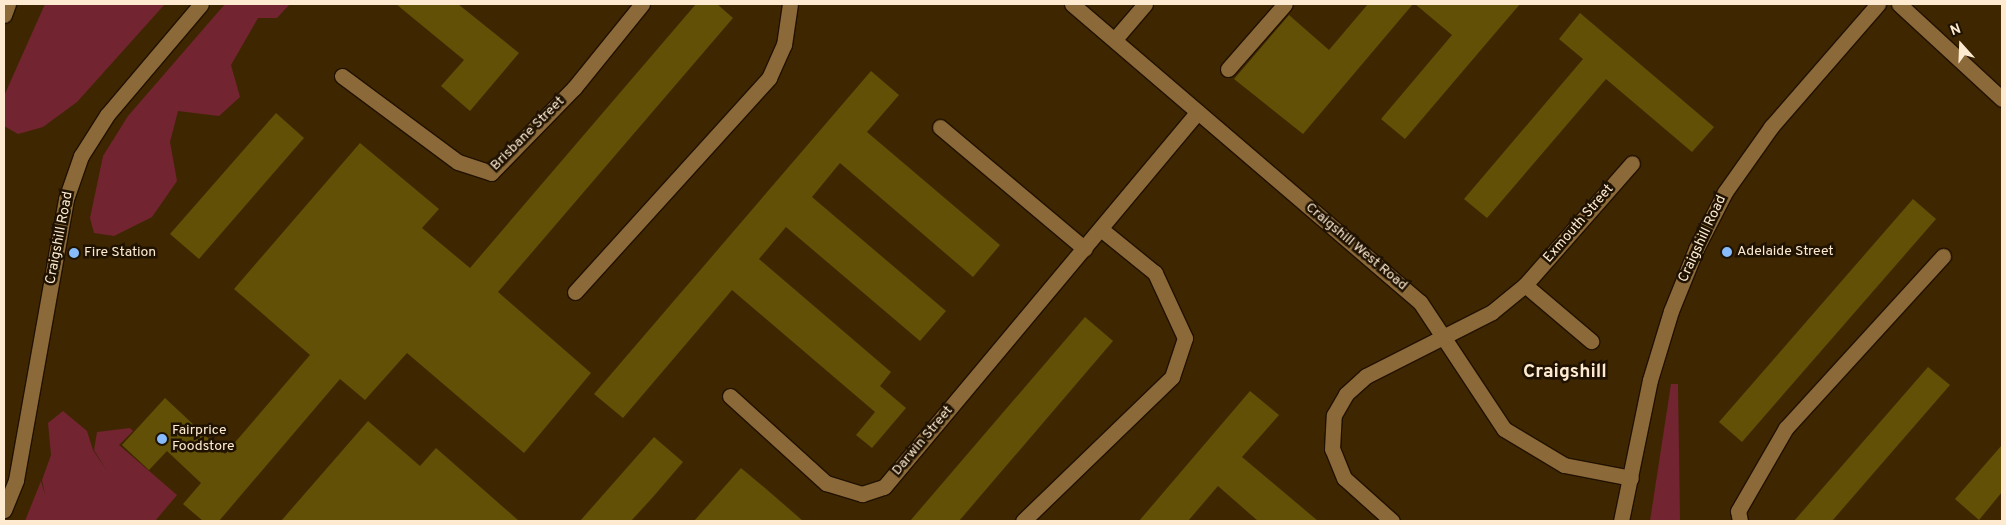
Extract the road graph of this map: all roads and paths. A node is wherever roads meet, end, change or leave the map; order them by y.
1 (8, 4) edge
2 (201, 4) edge
3 (642, 4) edge
4 (790, 4) edge
5 (1072, 4) edge
6 (1145, 4) edge
7 (1286, 4) edge
8 (1878, 4) edge
9 (1899, 4) edge
10 (4, 14) edge
11 (1115, 39) junction
12 (1228, 69) dead end
13 (342, 76) dead end
14 (2002, 99) edge
15 (1198, 112) junction
16 (940, 127) dead end
17 (1632, 163) dead end
18 (1102, 230) junction
19 (1085, 249) junction
20 (1942, 256) dead end
21 (1526, 285) junction
22 (575, 292) dead end
23 (1446, 338) junction
24 (1591, 341) dead end
25 (730, 396) dead end
26 (1630, 478) junction
27 (4, 510) edge
28 (1023, 521) edge
29 (1392, 521) edge
30 (1621, 521) edge
31 (1740, 521) edge

1 - 10 street
2 - 27 street, Craigshill Road
3 - 13 street, Brisbane Street
4 - 22 street
5 - 11 street, Craigshill West Road
6 - 11 street
7 - 12 street
8 - 26 street, Craigshill Road
9 - 14 street
11 - 15 street, Craigshill West Road
15 - 18 street, Darwin Street
15 - 23 street, Craigshill West Road
16 - 19 street
17 - 21 street, Exmouth Street
18 - 19 street, Darwin Street
18 - 28 street
19 - 25 street, Darwin Street
20 - 31 street
21 - 23 street, Exmouth Street
21 - 24 street
23 - 26 street, Craigshill West Road
23 - 29 street, Exmouth Street
26 - 30 street, Craigshill Road

